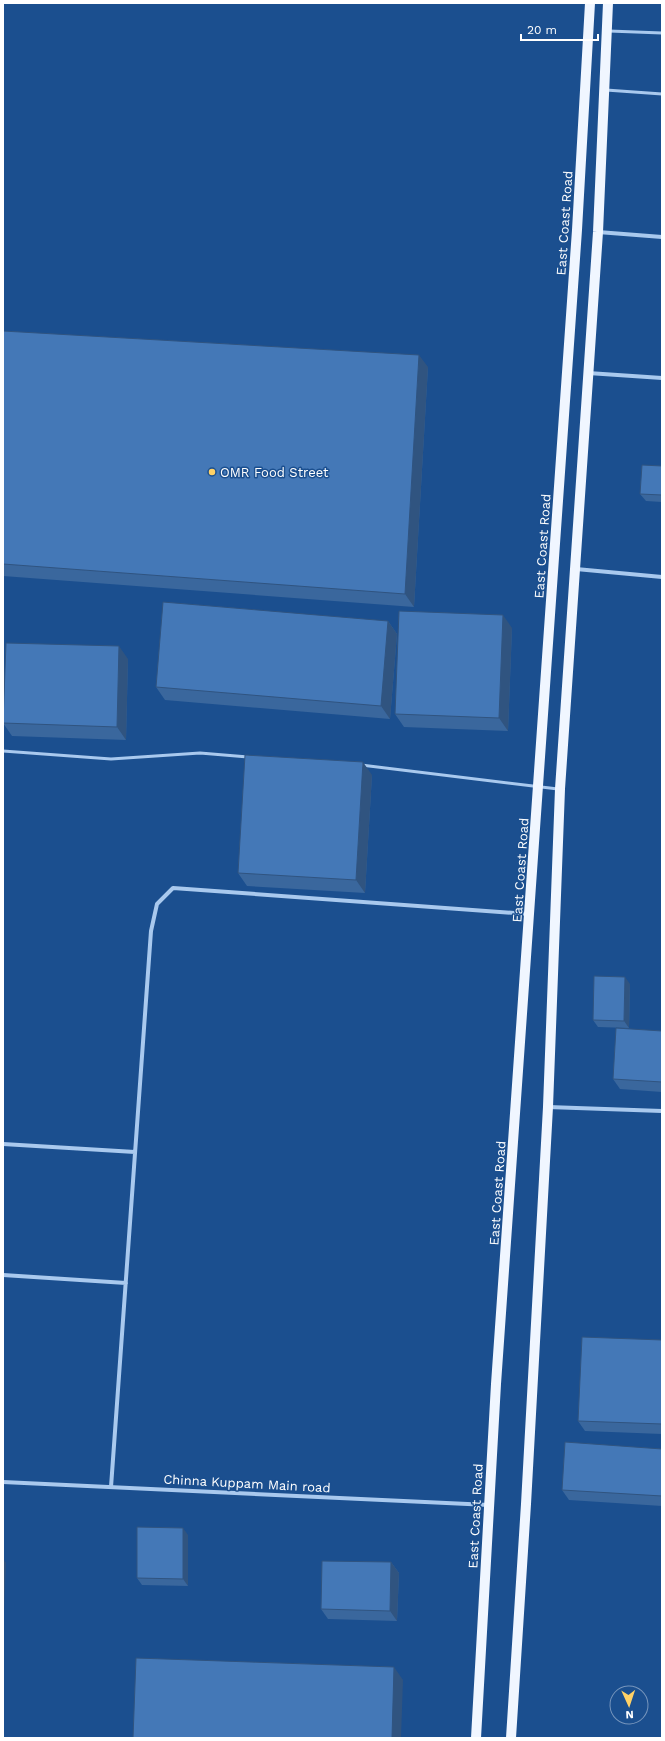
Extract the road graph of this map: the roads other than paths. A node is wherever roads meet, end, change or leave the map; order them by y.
1 (590, 3) edge
2 (608, 3) edge
3 (607, 31) junction
4 (662, 33) edge
5 (604, 90) junction
6 (662, 94) edge
7 (597, 232) junction
8 (662, 237) edge
9 (588, 373) junction
10 (662, 378) edge
11 (574, 569) junction
12 (662, 577) edge
13 (3, 751) edge
14 (253, 757) edge
15 (358, 765) edge
16 (538, 786) junction
17 (560, 789) junction
18 (530, 914) junction
19 (548, 1107) junction
20 (662, 1111) edge
21 (3, 1144) edge
22 (135, 1152) junction
23 (3, 1275) edge
24 (126, 1283) junction
25 (3, 1482) edge
26 (111, 1487) junction
27 (489, 1505) junction
28 (476, 1738) edge
29 (511, 1738) edge

1 - 16 main road, East Coast Road
2 - 3 main road
3 - 4 lane
3 - 5 main road
5 - 6 lane
5 - 7 main road
7 - 8 street
7 - 9 main road
9 - 10 street
9 - 11 main road
11 - 12 street
11 - 17 main road
13 - 14 lane
15 - 16 lane
16 - 17 lane
16 - 18 main road, East Coast Road
17 - 19 main road
18 - 22 street
18 - 27 main road, East Coast Road
19 - 20 street
19 - 29 main road
21 - 22 street
22 - 24 street
23 - 24 street
24 - 26 street
25 - 26 street, Chinna Kuppam Main road
26 - 27 street, Chinna Kuppam Main road
27 - 28 main road, East Coast Road

